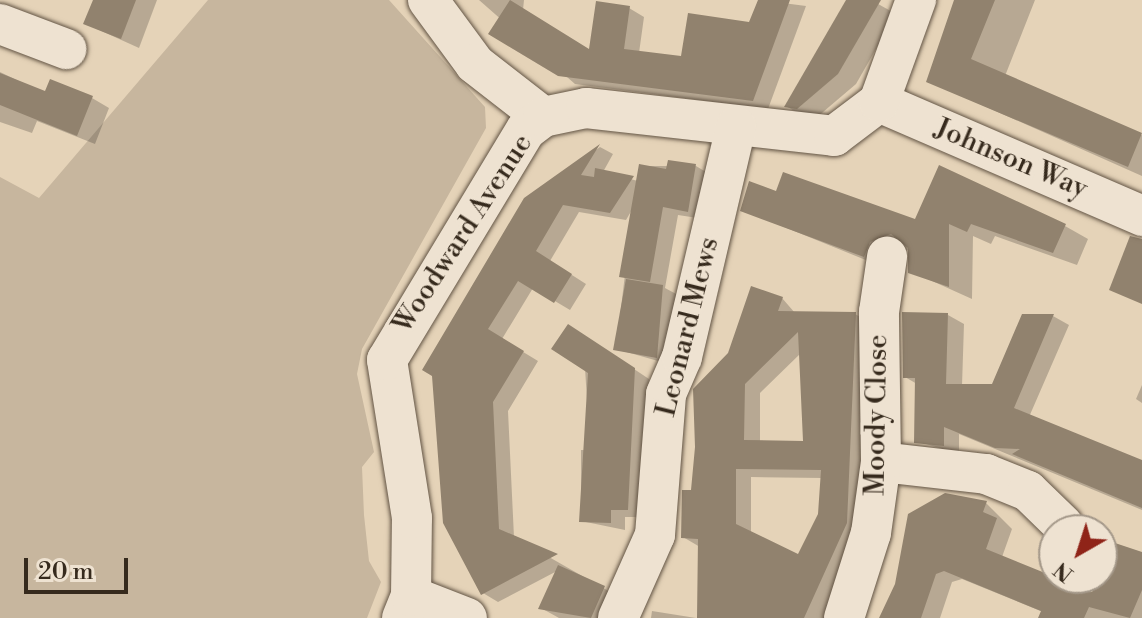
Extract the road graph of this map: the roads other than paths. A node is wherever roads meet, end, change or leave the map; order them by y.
1 (428, 0) edge
2 (916, 0) edge
3 (7, 17) edge
4 (66, 49) dead end
5 (879, 102) junction
6 (543, 117) junction
7 (736, 126) junction
8 (1142, 216) edge
9 (887, 257) dead end
10 (881, 462) junction
11 (1052, 514) edge
12 (406, 607) edge
13 (467, 618) edge
14 (618, 618) edge
15 (844, 618) edge

1 - 6 street
2 - 5 street
3 - 4 street
5 - 7 street, Woodward Avenue
5 - 8 street, Johnson Way
6 - 7 street, Woodward Avenue
6 - 12 street, Woodward Avenue
7 - 14 street, Leonard Mews
9 - 10 street, Moody Close
10 - 11 street
10 - 15 street, Moody Close
12 - 13 street

